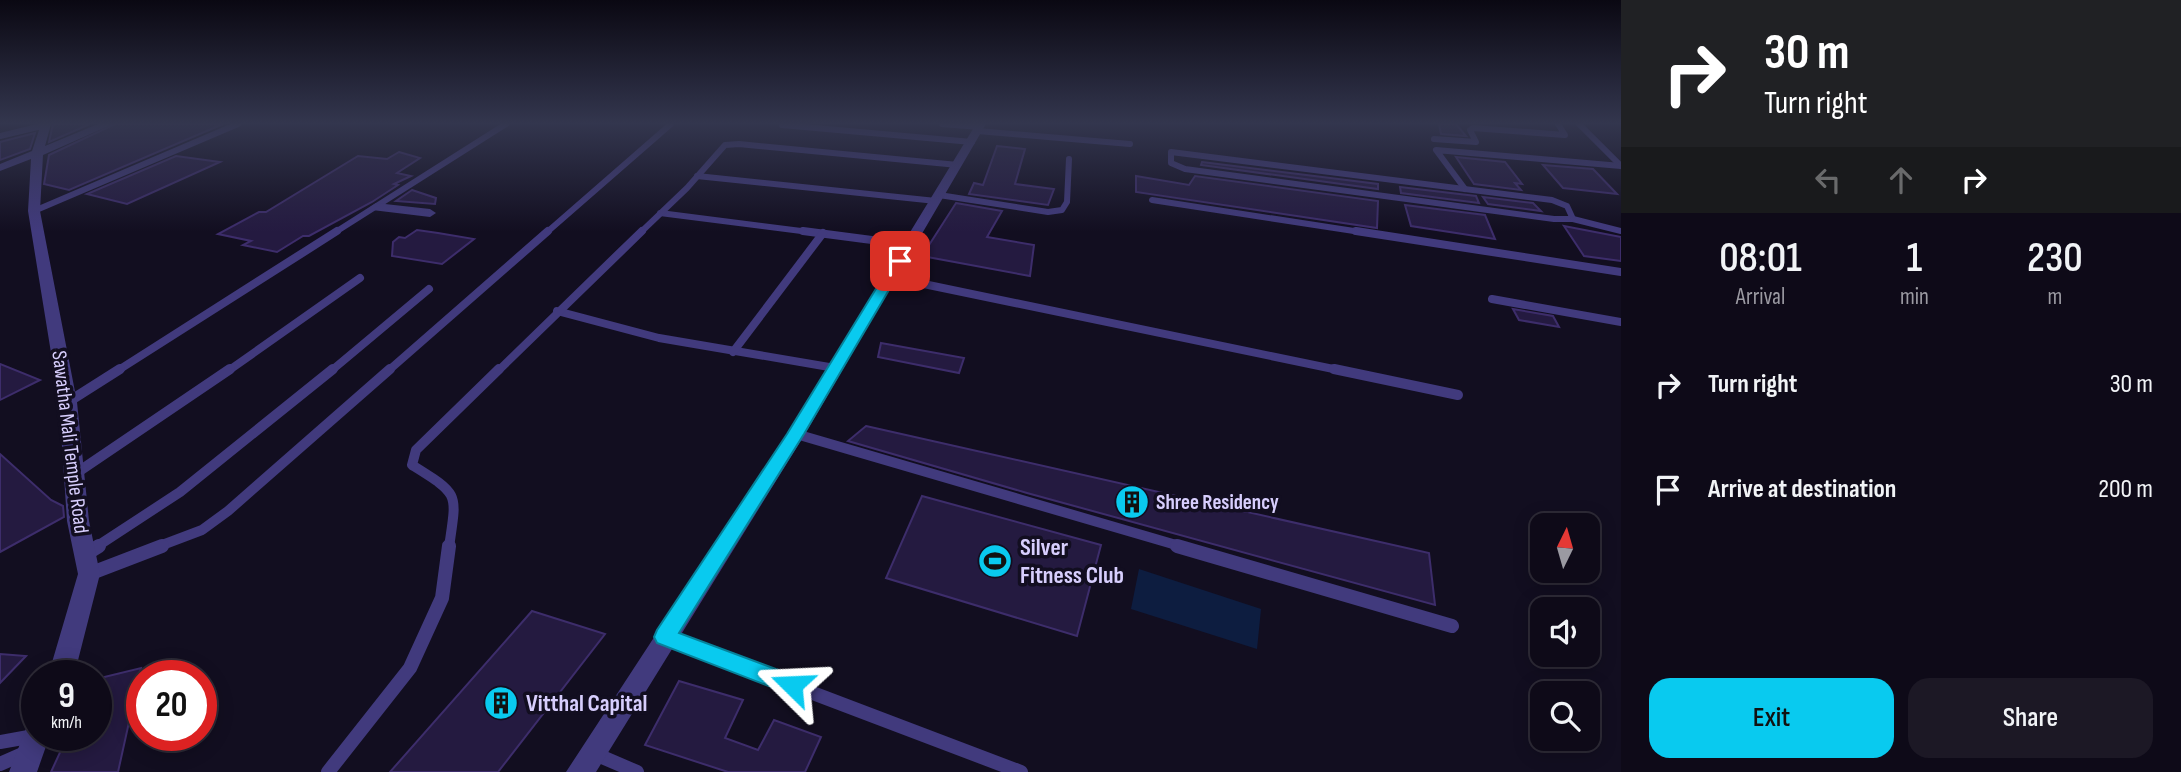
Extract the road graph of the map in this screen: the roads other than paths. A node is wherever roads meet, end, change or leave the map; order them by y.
1 (21, 160) edge
2 (37, 160) edge
3 (154, 160) edge
4 (450, 160) edge
5 (630, 160) edge
6 (711, 160) edge
7 (907, 160) edge
8 (961, 160) edge
9 (1069, 160) edge
10 (1171, 160) edge
11 (1235, 160) edge
12 (1443, 160) edge
13 (1552, 160) edge
14 (958, 165) junction
15 (1621, 166) edge
16 (0, 168) edge
17 (697, 176) junction
18 (1465, 190) junction
19 (938, 198) junction
20 (1152, 200) dead end
21 (376, 207) junction
22 (34, 211) junction
23 (430, 213) dead end
24 (660, 213) junction
25 (1573, 219) junction
26 (1621, 231) edge
27 (823, 233) junction
28 (910, 244) junction
29 (1621, 272) edge
30 (890, 277) junction
31 (360, 278) dead end
32 (429, 289) dead end
33 (1492, 299) dead end
34 (557, 312) junction
35 (1621, 322) edge
36 (733, 352) junction
37 (835, 368) junction
38 (1458, 395) dead end
39 (68, 402) junction
40 (796, 434) junction
41 (74, 475) junction
42 (85, 555) junction
43 (89, 575) junction
44 (1452, 625) dead end
45 (665, 637) junction
46 (65, 660) edge
47 (0, 742) edge
48 (21, 746) edge
49 (26, 751) edge
50 (591, 752) junction
51 (0, 764) edge
52 (328, 772) edge
53 (580, 772) edge
54 (637, 772) edge
55 (1021, 772) edge

1 - 16 street
2 - 22 street, Sawatha Mali Temple Road
3 - 22 lane
4 - 21 lane
5 - 43 lane
6 - 17 lane
7 - 14 lane
8 - 14 street
9 - 19 lane
10 - 25 lane
11 - 18 lane
12 - 18 lane
13 - 15 lane
14 - 19 street
17 - 19 lane
17 - 24 lane
18 - 25 lane
19 - 28 street
20 - 29 lane
21 - 23 street
21 - 39 lane
22 - 39 street, Sawatha Mali Temple Road
24 - 27 lane
24 - 34 lane
25 - 26 lane
27 - 28 lane
27 - 36 lane
28 - 30 street
30 - 37 street
30 - 38 lane
31 - 41 lane
32 - 42 lane
33 - 35 lane
34 - 36 lane
34 - 52 lane
36 - 37 lane
37 - 40 street
39 - 41 street, Sawatha Mali Temple Road
40 - 44 lane
40 - 45 street
41 - 42 street, Sawatha Mali Temple Road
42 - 43 street, Sawatha Mali Temple Road
43 - 46 street, Sawatha Mali Temple Road
45 - 50 street
45 - 55 lane
47 - 48 lane
49 - 51 lane
50 - 53 street
50 - 54 lane

